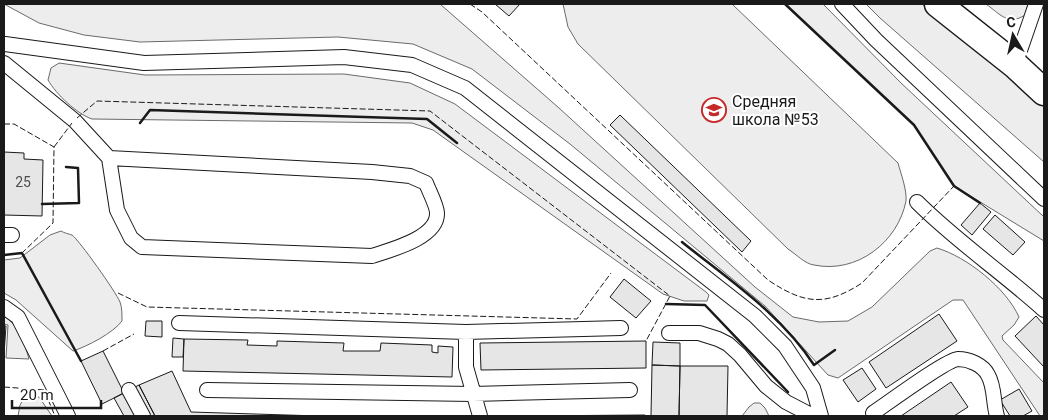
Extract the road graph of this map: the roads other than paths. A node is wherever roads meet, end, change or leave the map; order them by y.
1 (842, 4) edge
2 (938, 4) edge
3 (1036, 4) edge
4 (4, 47) edge
5 (4, 64) edge
6 (1015, 65) junction
7 (1044, 92) edge
8 (109, 158) junction
9 (1044, 199) edge
10 (917, 202) dead end
11 (4, 307) edge
12 (1044, 310) edge
13 (179, 323) dead end
14 (621, 328) dead end
15 (466, 332) junction
16 (668, 333) dead end
17 (129, 390) dead end
18 (207, 390) dead end
19 (630, 390) dead end
20 (473, 394) junction
21 (873, 413) dead end
22 (68, 416) edge
23 (143, 416) edge
24 (480, 416) edge
25 (813, 416) edge
26 (821, 416) edge
27 (997, 416) edge

1 - 9 lane
2 - 6 street
3 - 6 lane
4 - 26 lane
5 - 8 lane
6 - 7 street
8 - 8 lane
10 - 12 lane
11 - 22 lane
13 - 15 lane
14 - 15 lane
15 - 20 lane
16 - 25 lane
17 - 23 lane
18 - 20 lane
19 - 20 lane
20 - 24 lane
21 - 27 lane

